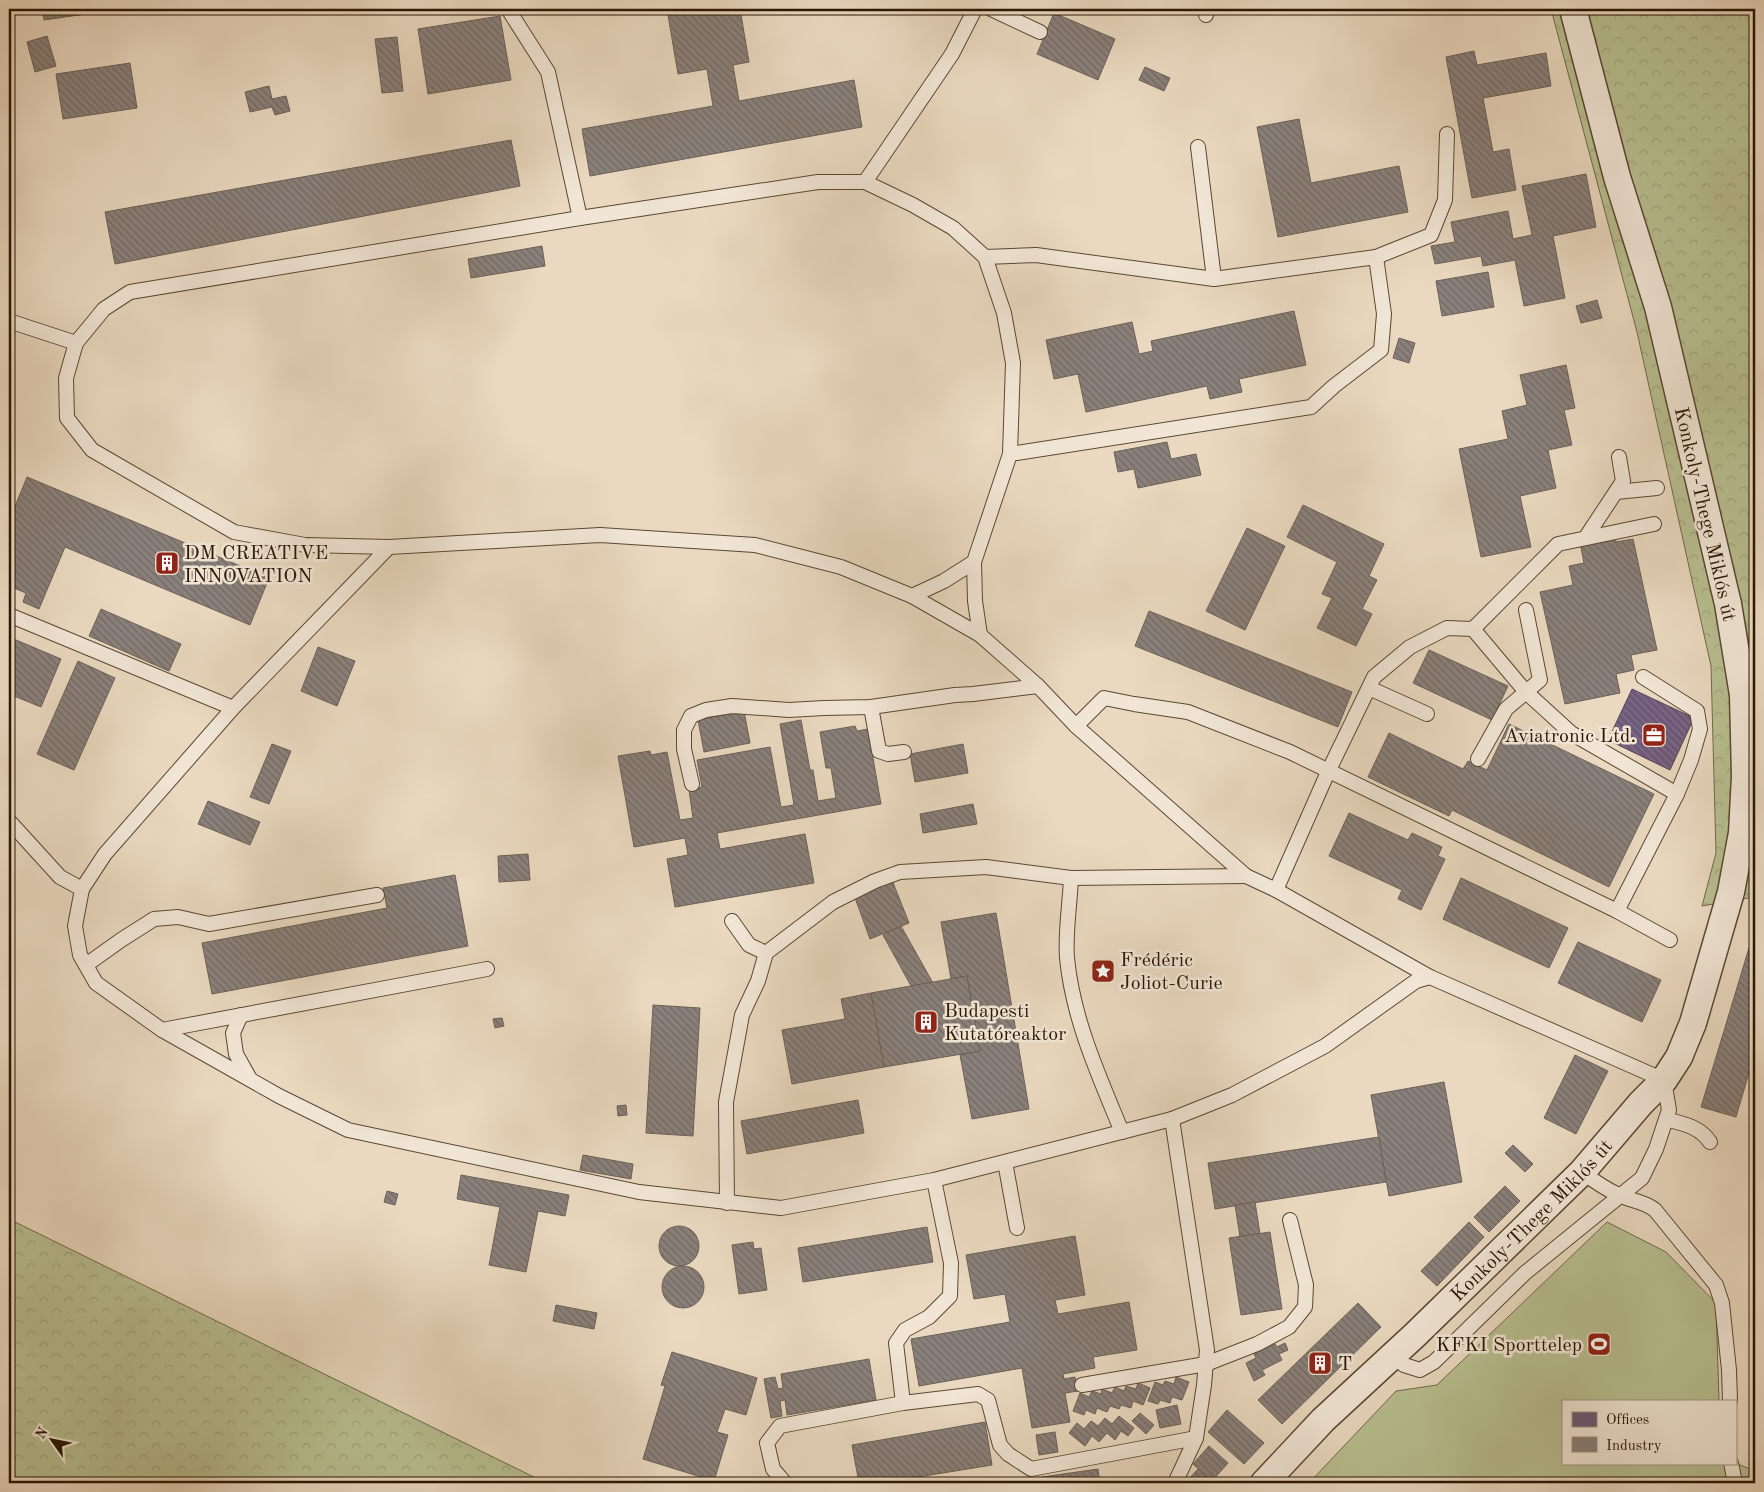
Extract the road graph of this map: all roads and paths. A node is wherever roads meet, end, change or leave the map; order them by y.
1 (508, 9) edge
2 (975, 9) edge
3 (992, 9) edge
4 (1573, 9) edge
5 (1040, 32) dead end
6 (1447, 134) dead end
7 (1198, 146) dead end
8 (865, 182) junction
9 (580, 218) junction
10 (985, 257) junction
11 (1376, 257) junction
12 (1214, 279) junction
13 (9, 321) edge
14 (76, 343) junction
15 (1010, 454) junction
16 (1619, 457) dead end
17 (1657, 488) dead end
18 (1616, 492) junction
19 (1654, 524) dead end
20 (1586, 537) junction
21 (389, 547) junction
22 (974, 562) junction
23 (912, 596) junction
24 (1526, 610) dead end
25 (9, 614) edge
26 (1473, 629) junction
27 (980, 636) junction
28 (1643, 677) dead end
29 (1038, 686) junction
30 (1369, 688) junction
31 (1526, 692) junction
32 (871, 707) junction
33 (233, 708) junction
34 (1426, 714) dead end
35 (1076, 726) junction
36 (904, 752) dead end
37 (1478, 759) dead end
38 (1328, 772) junction
39 (692, 784) dead end
40 (1677, 794) junction
41 (9, 821) edge
42 (1246, 876) junction
43 (1071, 878) junction
44 (82, 889) junction
45 (1276, 890) junction
46 (377, 895) dead end
47 (1616, 912) junction
48 (732, 921) dead end
49 (1670, 940) dead end
50 (766, 953) junction
51 (86, 965) junction
52 (487, 969) dead end
53 (1430, 976) junction
54 (241, 1015) junction
55 (162, 1030) junction
56 (251, 1080) junction
57 (1664, 1080) junction
58 (1172, 1119) junction
59 (1666, 1119) junction
60 (1122, 1132) junction
61 (1710, 1142) dead end
62 (1005, 1162) junction
63 (1582, 1172) junction
64 (934, 1180) junction
65 (1621, 1196) junction
66 (727, 1203) junction
67 (1290, 1220) dead end
68 (1018, 1228) dead end
69 (1393, 1356) junction
70 (1206, 1364) junction
71 (1082, 1385) dead end
72 (1730, 1400) edge
73 (903, 1403) junction
74 (1196, 1438) junction
75 (1731, 1464) edge
76 (785, 1483) edge
77 (1175, 1483) edge
78 (1264, 1483) edge
79 (1735, 1483) edge

1 - 9 lane
2 - 8 lane
3 - 5 lane
4 - 57 street, Konkoly-Thege Miklós út
6 - 11 lane
7 - 12 lane
8 - 9 lane
8 - 10 lane
9 - 14 lane
10 - 12 lane
10 - 15 lane
11 - 12 lane
11 - 15 lane
13 - 14 lane
14 - 21 lane
15 - 22 lane
16 - 18 lane
17 - 18 lane
18 - 20 lane
19 - 20 lane
20 - 26 lane
21 - 23 lane
21 - 33 lane
22 - 23 lane
22 - 27 lane
23 - 27 lane
24 - 31 lane
25 - 33 lane
26 - 30 lane
26 - 31 lane
27 - 29 lane
28 - 40 lane
29 - 32 lane
29 - 35 lane
30 - 34 lane
30 - 38 lane
31 - 37 lane
31 - 40 lane
32 - 36 lane
32 - 39 lane
33 - 44 lane
35 - 38 lane
35 - 42 lane
38 - 45 lane
38 - 47 lane
40 - 47 lane
41 - 44 lane
42 - 43 lane
42 - 45 lane
43 - 50 lane
43 - 60 lane
44 - 51 lane
45 - 53 lane
46 - 51 lane
47 - 49 lane
48 - 50 lane
50 - 66 lane
51 - 55 lane
52 - 54 lane
53 - 57 lane
53 - 58 lane
54 - 55 lane
54 - 56 lane
55 - 56 lane
56 - 66 lane
57 - 59 lane, Konkoly-Thege Miklós út
57 - 63 street, Konkoly-Thege Miklós út
58 - 60 lane
58 - 70 lane
59 - 61 lane
59 - 65 lane, Konkoly-Thege Miklós út
60 - 62 lane
62 - 64 lane
62 - 68 lane
63 - 65 lane
63 - 69 street, Konkoly-Thege Miklós út
64 - 66 lane
64 - 73 lane
65 - 69 lane, Konkoly-Thege Miklós út
65 - 72 lane
67 - 70 lane
69 - 78 street, Konkoly-Thege Miklós út
70 - 71 lane
70 - 74 lane
73 - 74 lane
73 - 76 lane
74 - 77 lane
75 - 79 lane

